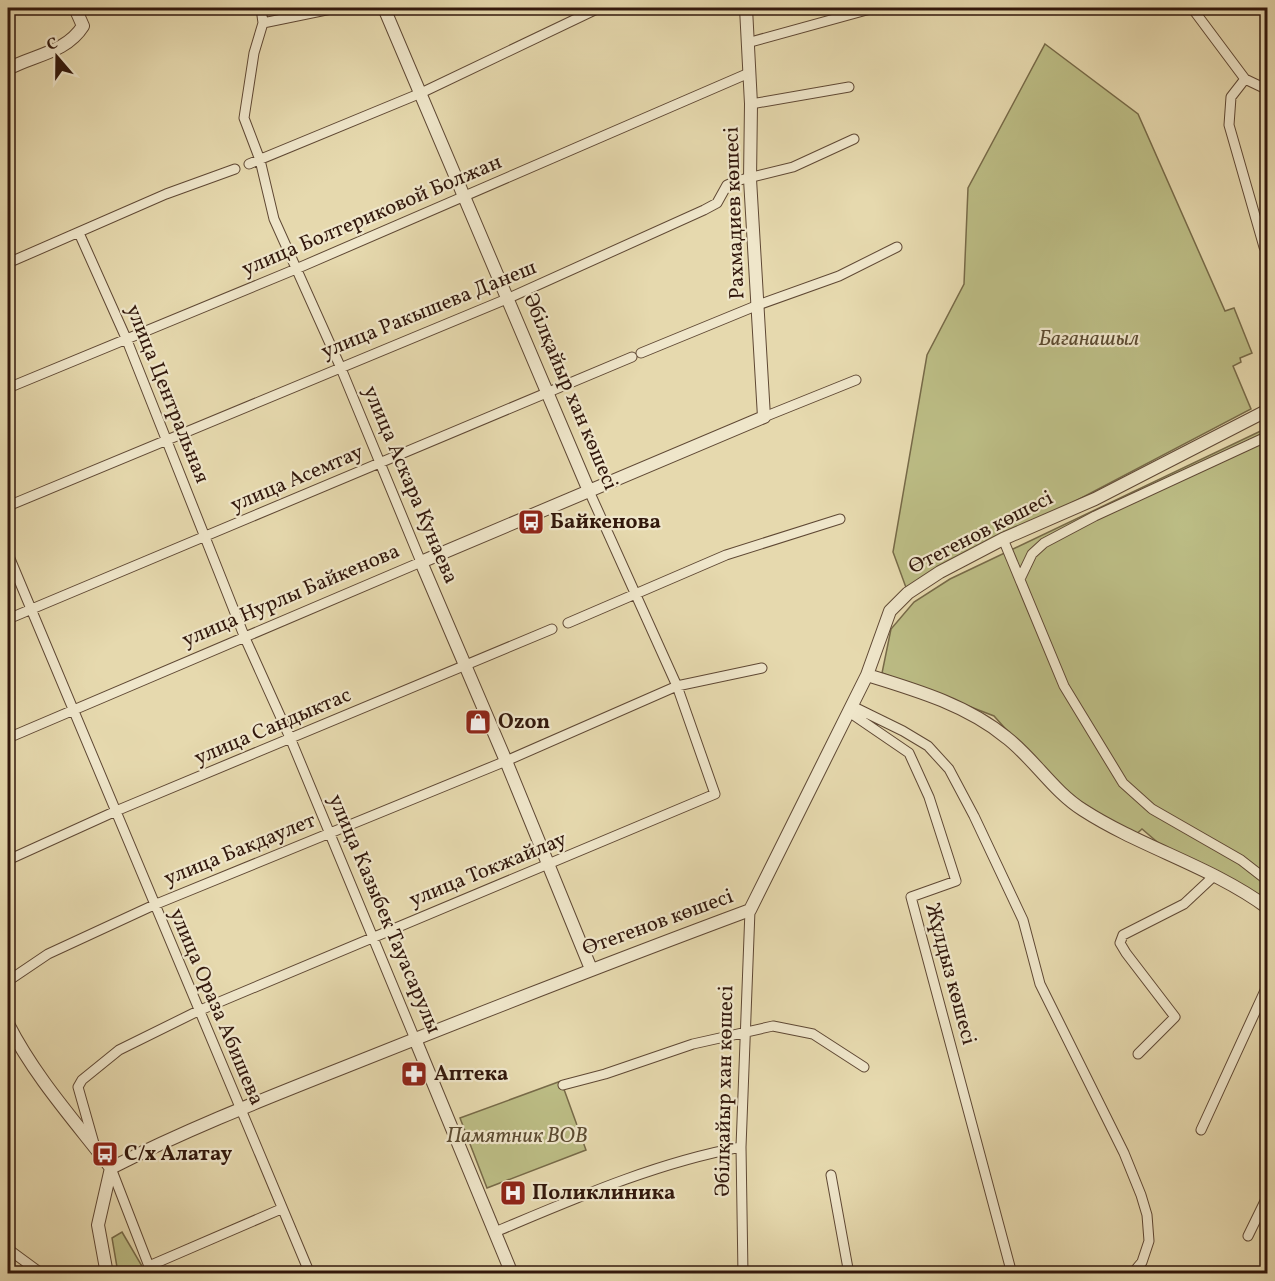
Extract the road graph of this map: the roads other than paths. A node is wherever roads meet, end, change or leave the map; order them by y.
1 (75, 8) edge
2 (261, 8) edge
3 (336, 8) edge
4 (384, 8) edge
5 (599, 8) edge
6 (746, 8) edge
7 (874, 8) edge
8 (1192, 8) edge
9 (263, 23) junction
10 (747, 43) junction
11 (8, 69) edge
12 (749, 73) junction
13 (1245, 79) junction
14 (849, 87) dead end
15 (1268, 90) edge
16 (421, 93) junction
17 (751, 104) junction
18 (855, 139) dead end
19 (260, 160) junction
20 (249, 164) dead end
21 (235, 169) dead end
22 (750, 179) junction
23 (465, 195) junction
24 (79, 233) junction
25 (897, 247) dead end
26 (1264, 247) dead end
27 (8, 263) edge
28 (296, 269) junction
29 (509, 297) junction
30 (758, 305) junction
31 (126, 338) junction
32 (340, 366) junction
33 (856, 380) dead end
34 (8, 388) edge
35 (548, 392) junction
36 (1268, 410) edge
37 (764, 417) junction
38 (1268, 436) edge
39 (166, 438) junction
40 (380, 464) junction
41 (589, 491) junction
42 (8, 506) edge
43 (840, 519) dead end
44 (206, 538) junction
45 (1003, 539) junction
46 (8, 554) edge
47 (421, 562) junction
48 (1021, 577) junction
49 (637, 595) junction
50 (30, 609) junction
51 (8, 619) edge
52 (568, 623) dead end
53 (552, 629) dead end
54 (244, 638) junction
55 (465, 665) junction
56 (762, 668) dead end
57 (867, 675) junction
58 (677, 686) junction
59 (850, 709) junction
60 (73, 710) junction
61 (8, 738) edge
62 (291, 740) junction
63 (506, 761) junction
64 (715, 794) joint
65 (116, 811) junction
66 (329, 833) junction
67 (8, 860) edge
68 (549, 863) junction
69 (1215, 875) junction
70 (1268, 881) edge
71 (154, 905) junction
72 (1268, 908) edge
73 (750, 910) junction
74 (373, 937) junction
75 (591, 969) junction
76 (8, 981) edge
77 (1268, 984) edge
78 (198, 1011) junction
79 (8, 1024) edge
80 (745, 1033) junction
81 (415, 1039) junction
82 (1138, 1054) dead end
83 (864, 1067) dead end
84 (563, 1085) dead end
85 (240, 1109) junction
86 (1201, 1130) dead end
87 (95, 1147) junction
88 (741, 1147) junction
89 (111, 1168) junction
90 (831, 1174) dead end
91 (1268, 1195) edge
92 (280, 1209) junction
93 (495, 1232) junction
94 (1248, 1236) dead end
95 (8, 1249) edge
96 (151, 1270) edge
97 (42, 1274) edge
98 (107, 1274) edge
99 (310, 1274) edge
100 (512, 1274) edge
101 (743, 1274) edge
102 (849, 1274) edge
103 (1012, 1274) edge
104 (1132, 1274) edge

1 - 11 street
2 - 9 street, улица Аскара Кунаева
3 - 9 street
4 - 16 street, Әбілқайыр хан көшесі
5 - 16 street
6 - 10 street, Рахмадиев көшесі
7 - 10 street
8 - 13 street
9 - 19 street, улица Аскара Кунаева
10 - 12 street, Рахмадиев көшесі
12 - 17 street, Рахмадиев көшесі
12 - 23 street, улица Болтериковой Болжан
13 - 15 street
13 - 26 street
14 - 17 street
16 - 19 street
16 - 23 street, Әбілқайыр хан көшесі
17 - 22 street, Рахмадиев көшесі
18 - 22 street, улица Ракышева Данеш
19 - 20 street
19 - 28 street, улица Аскара Кунаева
21 - 24 street
22 - 29 street, улица Ракышева Данеш
22 - 30 street, Рахмадиев көшесі
23 - 28 street, улица Болтериковой Болжан
23 - 29 street, Әбілқайыр хан көшесі
24 - 27 street
24 - 31 street, улица Центральная
25 - 30 street, улица Асемтау
28 - 31 street, улица Болтериковой Болжан
28 - 32 street, улица Аскара Кунаева
29 - 32 street, улица Ракышева Данеш
29 - 35 street, Әбілқайыр хан көшесі
30 - 35 street, улица Асемтау
30 - 37 street, Рахмадиев көшесі
31 - 34 street, улица Болтериковой Болжан
31 - 39 street, улица Центральная
32 - 39 street, улица Ракышева Данеш
32 - 40 street, улица Аскара Кунаева
33 - 37 street, улица Нурлы Байкенова
35 - 40 street, улица Асемтау
35 - 41 street, Әбілқайыр хан көшесі
36 - 45 street, Өтегенов көшесі
37 - 41 street, улица Нурлы Байкенова
38 - 48 street
39 - 42 street, улица Ракышева Данеш
39 - 44 street, улица Центральная
40 - 44 street, улица Асемтау
40 - 47 street, улица Аскара Кунаева
41 - 47 street, улица Нурлы Байкенова
41 - 49 street, Әбілқайыр хан көшесі
43 - 49 street
44 - 50 street, улица Асемтау
44 - 54 street, улица Центральная
45 - 48 street
45 - 57 street, Өтегенов көшесі
46 - 50 street, улица Ораза Абишева
47 - 54 street, улица Нурлы Байкенова
47 - 55 street, улица Аскара Кунаева
48 - 70 street
49 - 52 street
49 - 58 street, Әбілқайыр хан көшесі
50 - 51 street, улица Асемтау
50 - 60 street, улица Ораза Абишева
53 - 55 street, улица Сандыктас
54 - 60 street, улица Нурлы Байкенова
54 - 62 street, улица Казыбек Тауасарулы
55 - 62 street, улица Сандыктас
55 - 63 street, улица Аскара Кунаева
56 - 58 street, улица Бакдаулет
57 - 59 street, Өтегенов көшесі
57 - 69 street
58 - 63 street, улица Бакдаулет
58 - 64 street, Әбілқайыр хан көшесі
59 - 73 street, Өтегенов көшесі
59 - 103 street, Жұлдыз көшесі
59 - 104 street
60 - 61 street, улица Нурлы Байкенова
60 - 65 street, улица Ораза Абишева
62 - 65 street, улица Сандыктас
62 - 66 street, улица Казыбек Тауасарулы
63 - 66 street, улица Бакдаулет
63 - 68 street, улица Аскара Кунаева
64 - 68 street, улица Токжайлау
65 - 67 street, улица Сандыктас
65 - 71 street, улица Ораза Абишева
66 - 71 street, улица Бакдаулет
66 - 74 street, улица Казыбек Тауасарулы
68 - 74 street, улица Токжайлау
68 - 75 street, улица Аскара Кунаева
69 - 72 street
69 - 82 street
71 - 76 street, улица Бакдаулет
71 - 78 street, улица Ораза Абишева
73 - 75 street, Өтегенов көшесі
73 - 80 street, Әбілқайыр хан көшесі
74 - 78 street, улица Токжайлау
74 - 81 street, улица Казыбек Тауасарулы
75 - 81 street, Өтегенов көшесі
77 - 86 street
78 - 85 street, улица Ораза Абишева
78 - 87 street, улица Токжайлау
79 - 87 street
80 - 83 street
80 - 84 street
80 - 88 street, Әбілқайыр хан көшесі
81 - 85 street, Өтегенов көшесі
81 - 93 street, улица Казыбек Тауасарулы
85 - 89 street, Өтегенов көшесі
85 - 92 street, улица Ораза Абишева
87 - 89 street
88 - 93 street
88 - 101 street, Әбілқайыр хан көшесі
89 - 96 street
89 - 98 street
90 - 102 street
91 - 94 street
92 - 96 street
92 - 99 street, улица Ораза Абишева
93 - 100 street, улица Казыбек Тауасарулы
95 - 97 street

